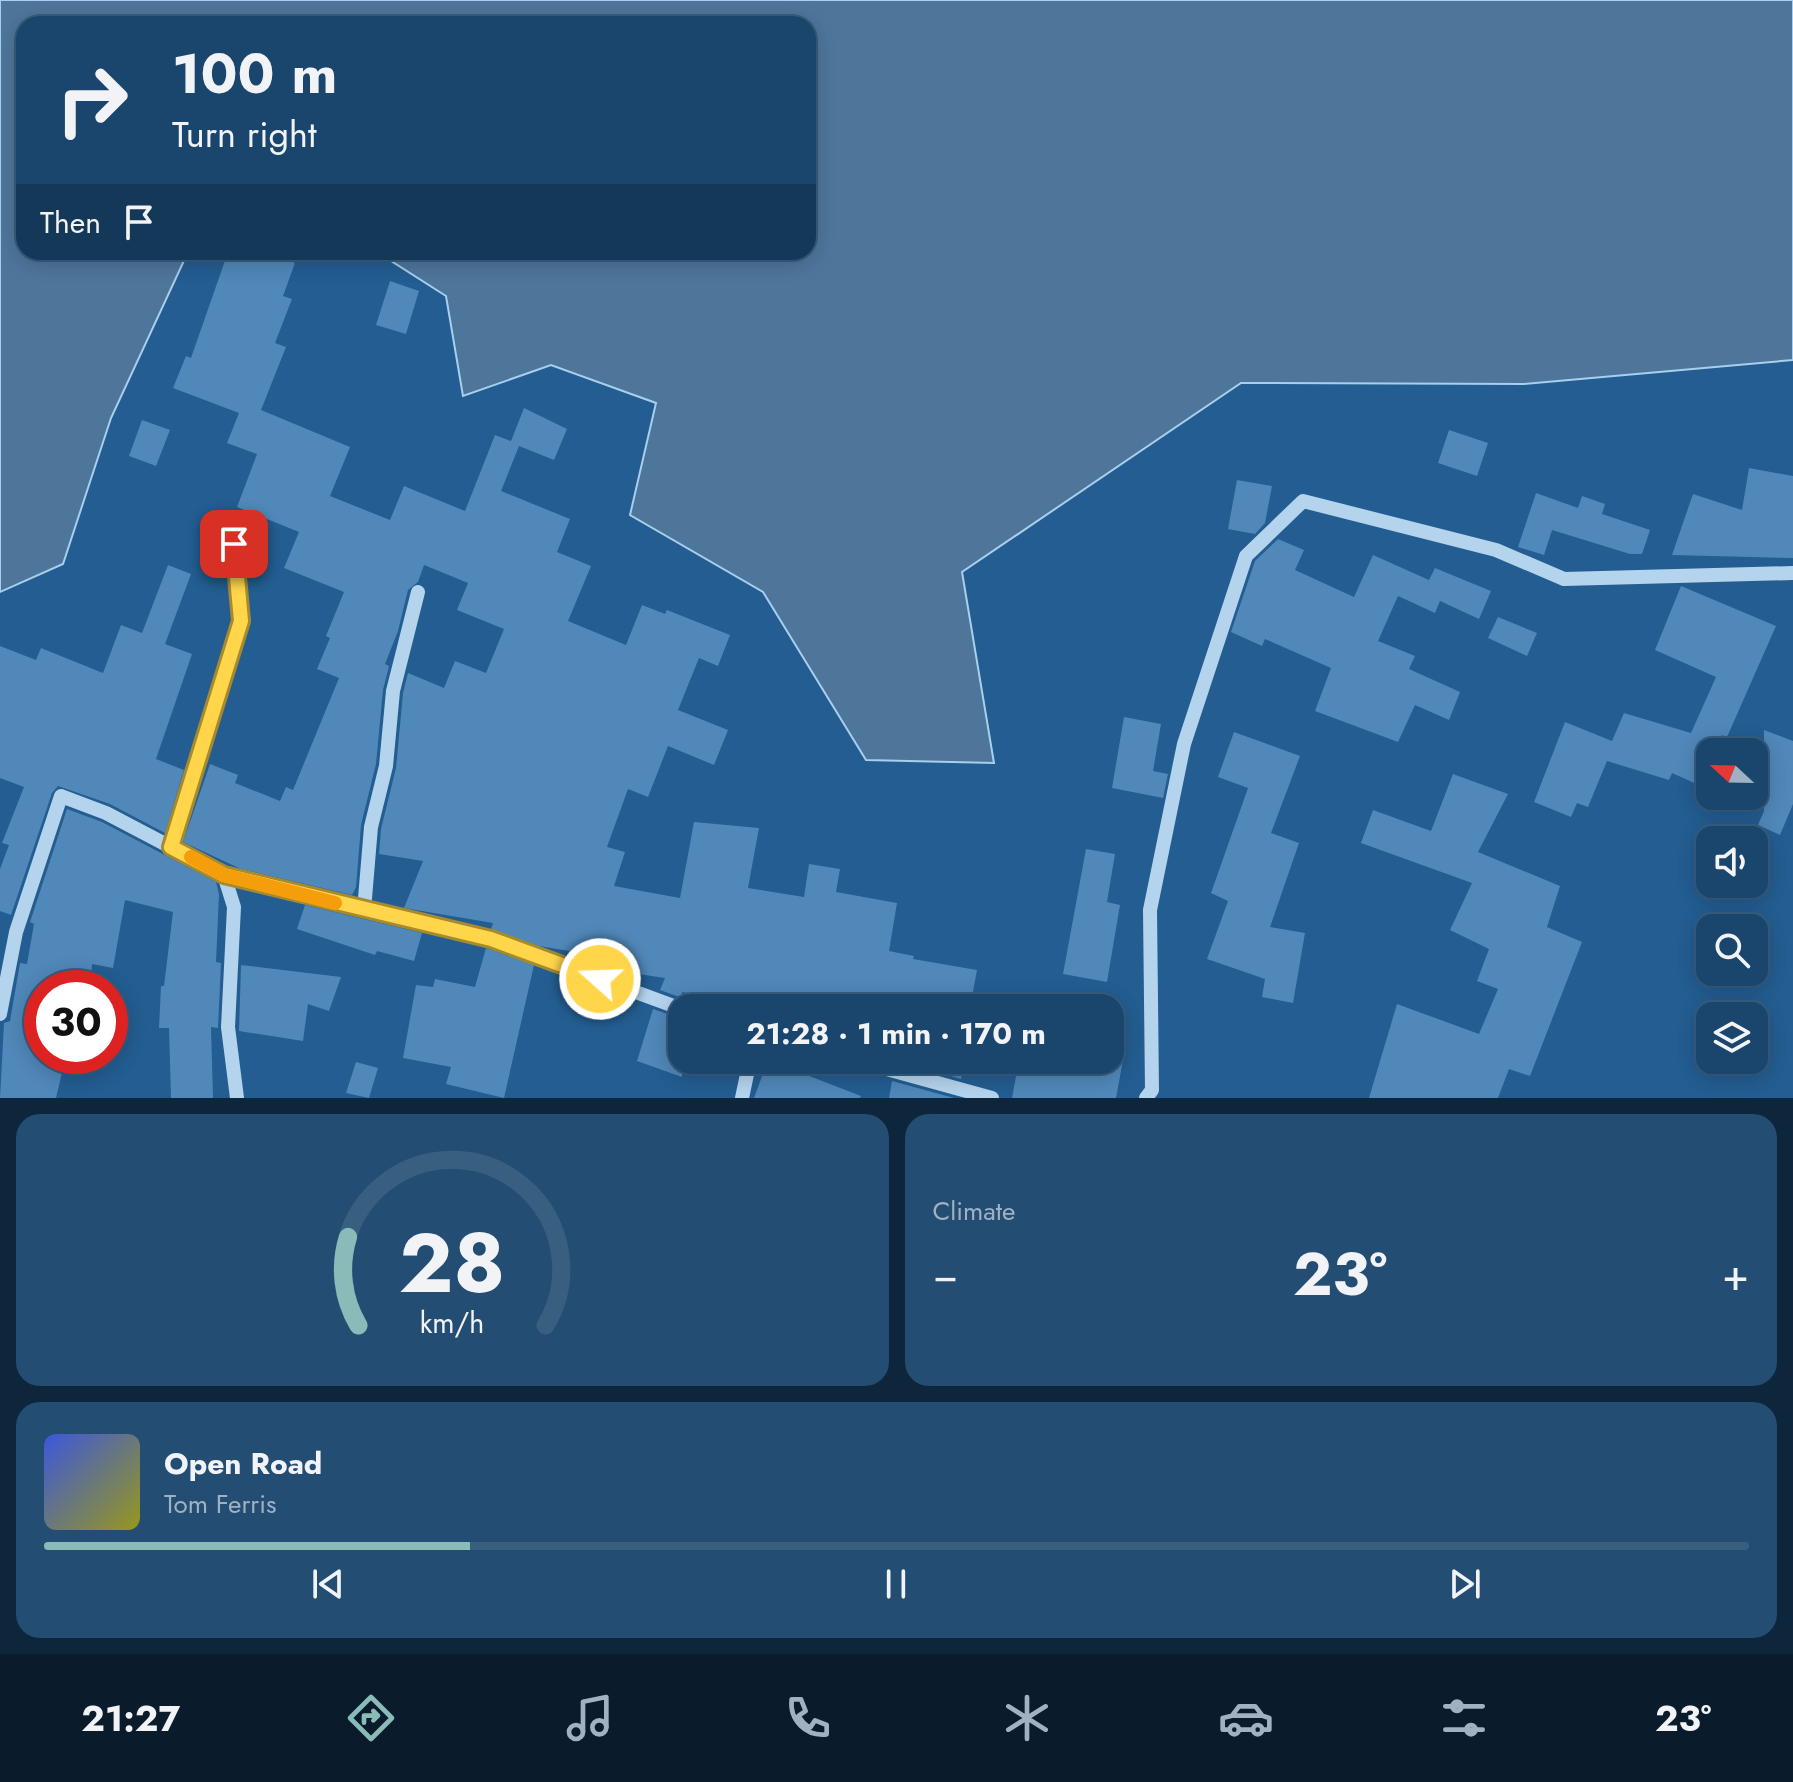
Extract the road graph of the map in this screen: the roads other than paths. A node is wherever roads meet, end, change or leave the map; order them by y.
1 (234, 544) dead end
2 (1793, 573) edge
3 (418, 592) dead end
4 (171, 847) junction
5 (224, 875) junction
6 (364, 910) junction
7 (668, 1004) edge
8 (0, 1014) edge
9 (747, 1074) edge
10 (905, 1074) edge
11 (237, 1098) edge
12 (742, 1098) edge
13 (992, 1098) edge
14 (1146, 1098) edge

1 - 4 street
2 - 14 street
3 - 6 street
4 - 5 street
4 - 8 street
5 - 6 street
5 - 11 street
6 - 7 street
9 - 12 street
10 - 13 street

